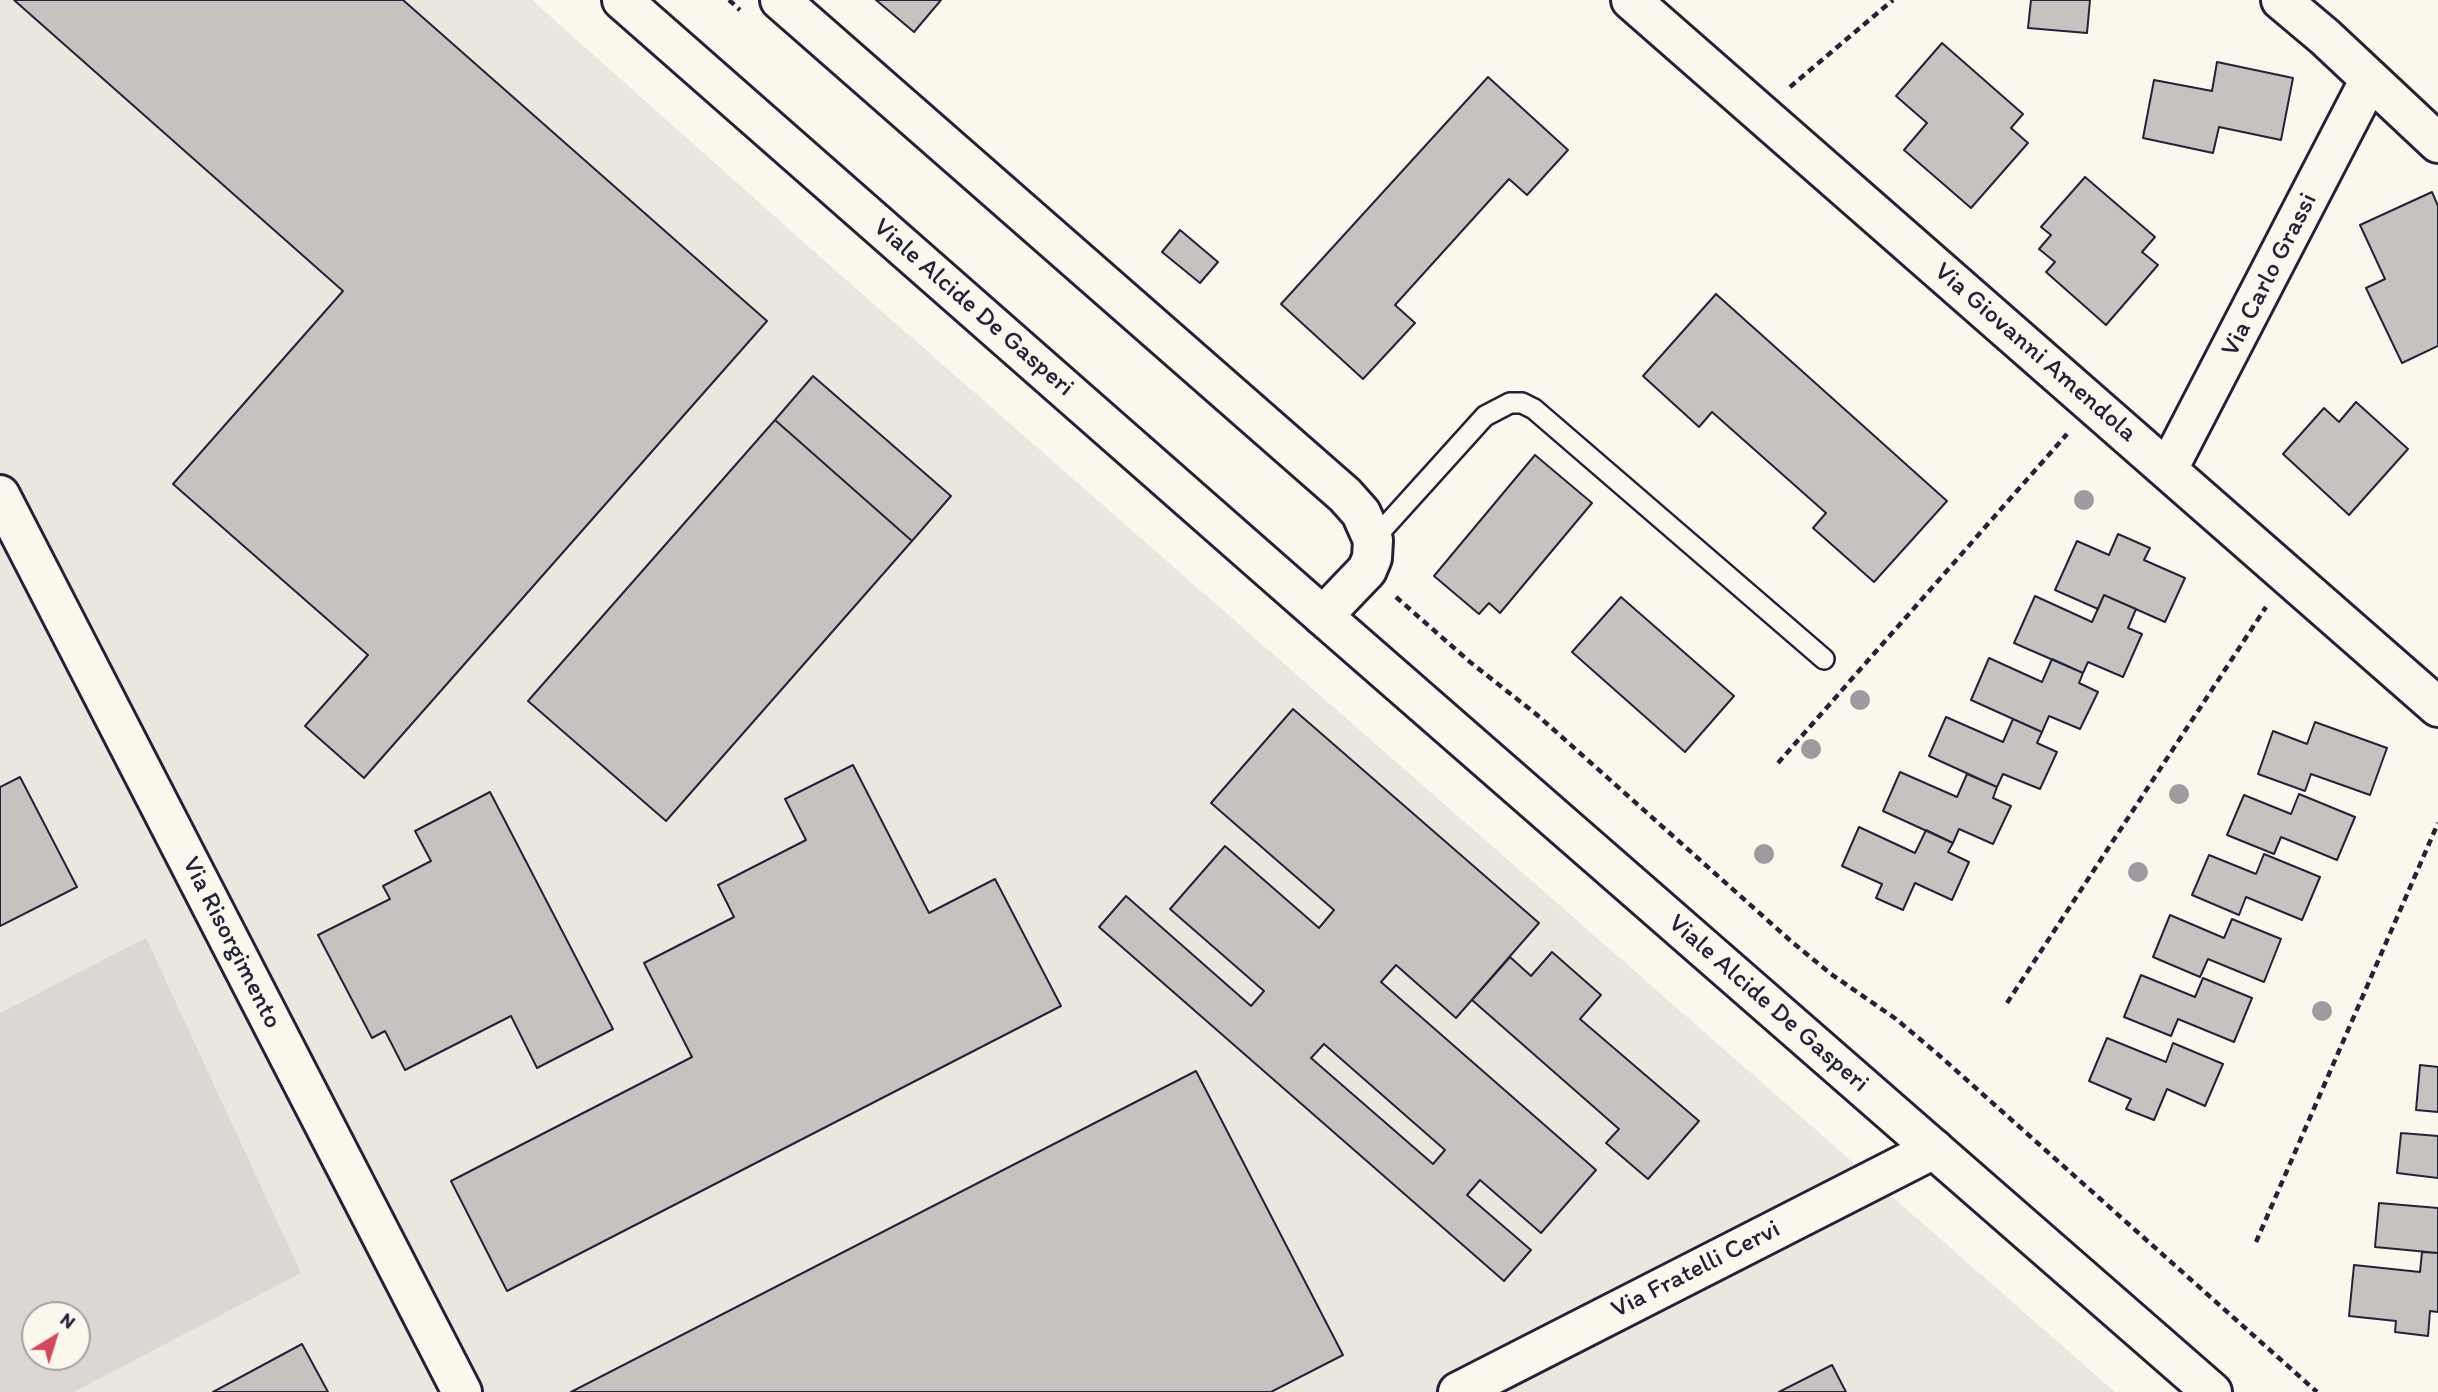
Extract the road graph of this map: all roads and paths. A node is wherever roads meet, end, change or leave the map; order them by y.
1 (622, 0) edge
2 (729, 0) edge
3 (1631, 0) edge
4 (1893, 0) edge
5 (2281, 0) edge
6 (765, 9) edge
7 (2370, 79) junction
8 (1783, 92) dead end
9 (2438, 143) edge
10 (2093, 404) junction
11 (2168, 469) junction
12 (0, 495) edge
13 (1370, 555) junction
14 (2287, 574) junction
15 (1323, 616) junction
16 (1824, 659) dead end
17 (2438, 707) edge
18 (1778, 763) dead end
19 (2438, 823) edge
20 (2007, 1003) dead end
21 (1934, 1149) junction
22 (2256, 1242) dead end
23 (463, 1392) edge
24 (1458, 1392) edge
25 (2212, 1392) edge
26 (2317, 1392) edge

1 - 15 street, Viale Alcide De Gasperi
2 - 6 path
3 - 10 street, Via Giovanni Amendola
4 - 8 path
5 - 7 street
6 - 13 street
7 - 9 street
7 - 11 street, Via Carlo Grassi
10 - 11 street, Via Giovanni Amendola
10 - 18 path
11 - 14 street, Via Giovanni Amendola
12 - 23 street, Via Risorgimento
13 - 15 street
13 - 16 lane
13 - 26 path
14 - 17 street, Via Giovanni Amendola
14 - 20 path
15 - 21 street, Viale Alcide De Gasperi
19 - 22 path
21 - 24 street, Via Fratelli Cervi
21 - 25 street, Viale Alcide De Gasperi

